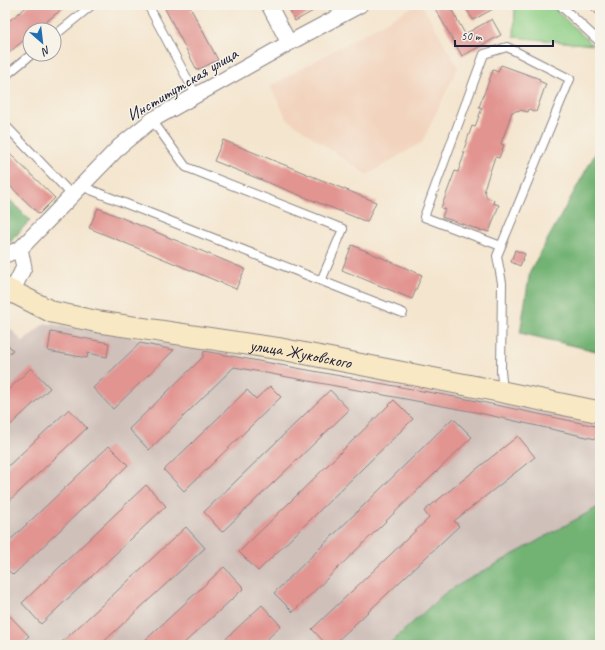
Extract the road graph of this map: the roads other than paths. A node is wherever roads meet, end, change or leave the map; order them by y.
1 (92, 5) edge
2 (148, 5) edge
3 (269, 5) edge
4 (560, 5) edge
5 (351, 7) edge
6 (62, 29) edge
7 (600, 42) edge
8 (289, 43) junction
9 (22, 62) edge
10 (5, 76) edge
11 (196, 95) junction
12 (152, 120) junction
13 (5, 125) edge
14 (77, 190) junction
15 (501, 246) junction
16 (20, 249) junction
17 (5, 255) edge
18 (321, 281) junction
19 (8, 290) edge
20 (403, 313) dead end
21 (503, 392) junction
22 (600, 412) edge

1 - 6 lane
2 - 11 lane
3 - 8 street
4 - 7 lane
5 - 8 street, Институтская улица
8 - 11 street, Институтская улица
9 - 10 lane
11 - 12 street, Институтская улица
12 - 14 street, Институтская улица
12 - 18 lane
13 - 14 lane
14 - 16 street, Институтская улица
14 - 18 lane
15 - 15 lane
15 - 21 lane
16 - 17 street
16 - 19 street
18 - 20 lane
19 - 21 street, улица Жуковского
21 - 22 street, улица Жуковского

